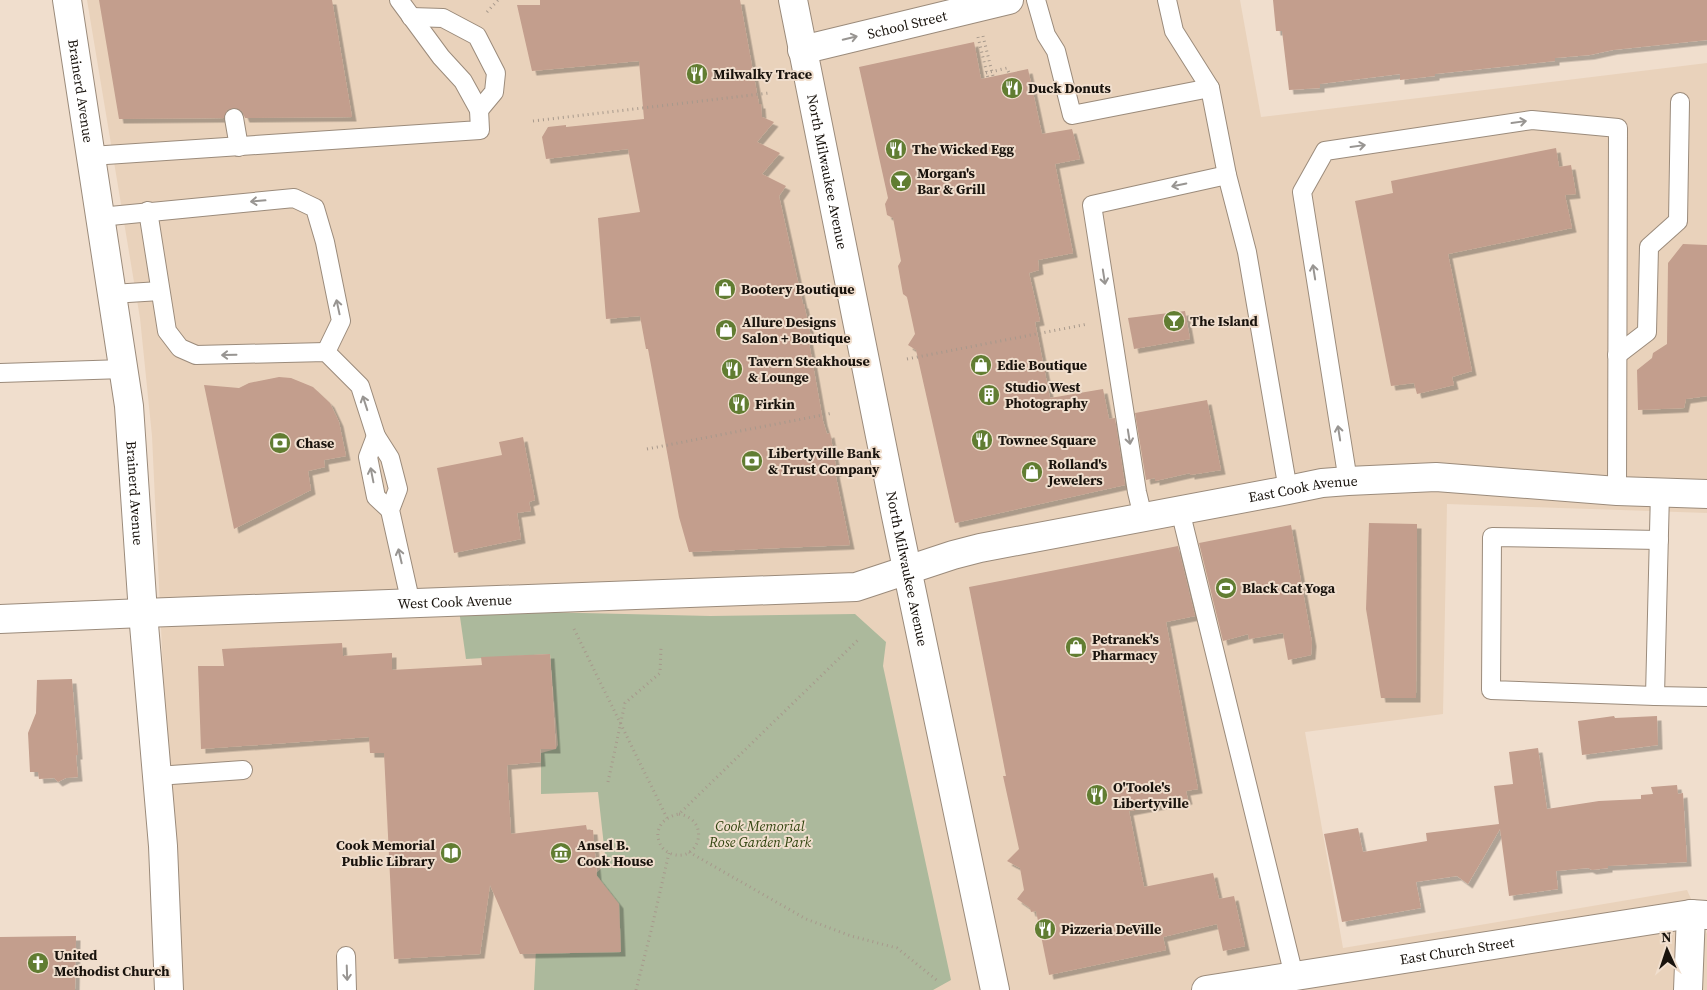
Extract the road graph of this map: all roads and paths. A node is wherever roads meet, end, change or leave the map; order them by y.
1 (67, 0) edge
2 (399, 0) edge
3 (498, 0) edge
4 (793, 0) edge
5 (1036, 0) edge
6 (1167, 0) edge
7 (999, 1) edge
8 (487, 12) dead end
9 (411, 17) junction
10 (983, 36) dead end
11 (978, 37) dead end
12 (802, 50) junction
13 (992, 72) junction
14 (986, 73) junction
15 (1009, 73) dead end
16 (993, 76) dead end
17 (988, 78) dead end
18 (1210, 88) junction
19 (769, 93) dead end
20 (1680, 102) dead end
21 (479, 110) junction
22 (234, 118) dead end
23 (533, 121) dead end
24 (238, 147) junction
25 (91, 156) junction
26 (1227, 175) junction
27 (148, 211) junction
28 (100, 216) junction
29 (160, 291) junction
30 (112, 294) junction
31 (1110, 319) junction
32 (326, 352) junction
33 (1617, 355) junction
34 (907, 359) dead end
35 (124, 369) junction
36 (0, 373) edge
37 (833, 413) dead end
38 (647, 449) dead end
39 (1348, 481) junction
40 (1288, 490) junction
41 (1617, 491) junction
42 (1660, 492) junction
43 (1707, 494) edge
44 (1180, 510) junction
45 (1143, 517) junction
46 (1659, 540) junction
47 (908, 570) junction
48 (411, 604) junction
49 (143, 613) junction
50 (0, 619) edge
51 (574, 629) dead end
52 (860, 638) dead end
53 (661, 648) dead end
54 (1655, 696) junction
55 (1707, 697) edge
56 (620, 724) junction
57 (243, 770) dead end
58 (157, 776) junction
59 (608, 782) dead end
60 (679, 814) junction
61 (667, 818) junction
62 (690, 852) junction
63 (669, 853) junction
64 (1699, 915) edge
65 (346, 956) dead end
66 (1294, 976) junction
67 (939, 982) dead end
68 (169, 990) edge
69 (347, 990) edge
70 (636, 990) edge
71 (996, 990) edge
72 (1208, 990) edge
73 (1688, 990) edge

1 - 25 street, Brainerd Avenue
2 - 9 lane
3 - 8 path
4 - 12 street, North Milwaukee Avenue
5 - 18 lane
6 - 18 lane
12 -> 7 street, School Street
9 - 21 lane
9 - 21 lane
10 - 13 path
11 - 14 path
12 - 47 street, North Milwaukee Avenue
13 - 14 path
13 - 15 path
13 - 16 path
14 - 17 path
18 - 26 lane
19 - 23 path
20 - 33 lane
21 - 24 lane
22 - 24 lane
24 - 25 lane
25 - 28 street, Brainerd Avenue
26 -> 31 lane
26 - 40 lane
27 - 28 lane
27 - 29 lane
32 -> 27 lane
28 - 30 street, Brainerd Avenue
29 - 30 lane
32 -> 29 lane
30 - 35 street, Brainerd Avenue
31 - 34 path
31 -> 45 lane
48 -> 32 lane
39 -> 33 lane
33 - 41 lane
35 - 36 lane
35 - 49 street, Brainerd Avenue
37 - 38 path
39 - 40 street, East Cook Avenue
39 - 41 street, East Cook Avenue
40 - 44 street, East Cook Avenue
41 - 42 street, East Cook Avenue
42 - 43 street, East Cook Avenue
42 - 46 lane
44 - 45 street, East Cook Avenue
44 - 66 lane
45 - 47 street, East Cook Avenue
46 - 54 lane
46 - 54 lane
47 - 48 street, West Cook Avenue
47 - 71 street, North Milwaukee Avenue
48 - 49 street, West Cook Avenue
49 - 50 street, West Cook Avenue
49 - 58 street, Brainerd Avenue
51 - 56 path
52 - 60 path
53 - 56 path
54 - 55 lane
56 - 59 path
56 - 61 path
57 - 58 lane
58 - 68 street, Brainerd Avenue
60 - 61 path
60 - 62 path
61 - 63 path
62 - 63 path
62 - 67 path
63 - 70 path
64 - 66 street, East Church Street
64 - 73 street
65 -> 69 lane
66 - 72 street, East Church Street

